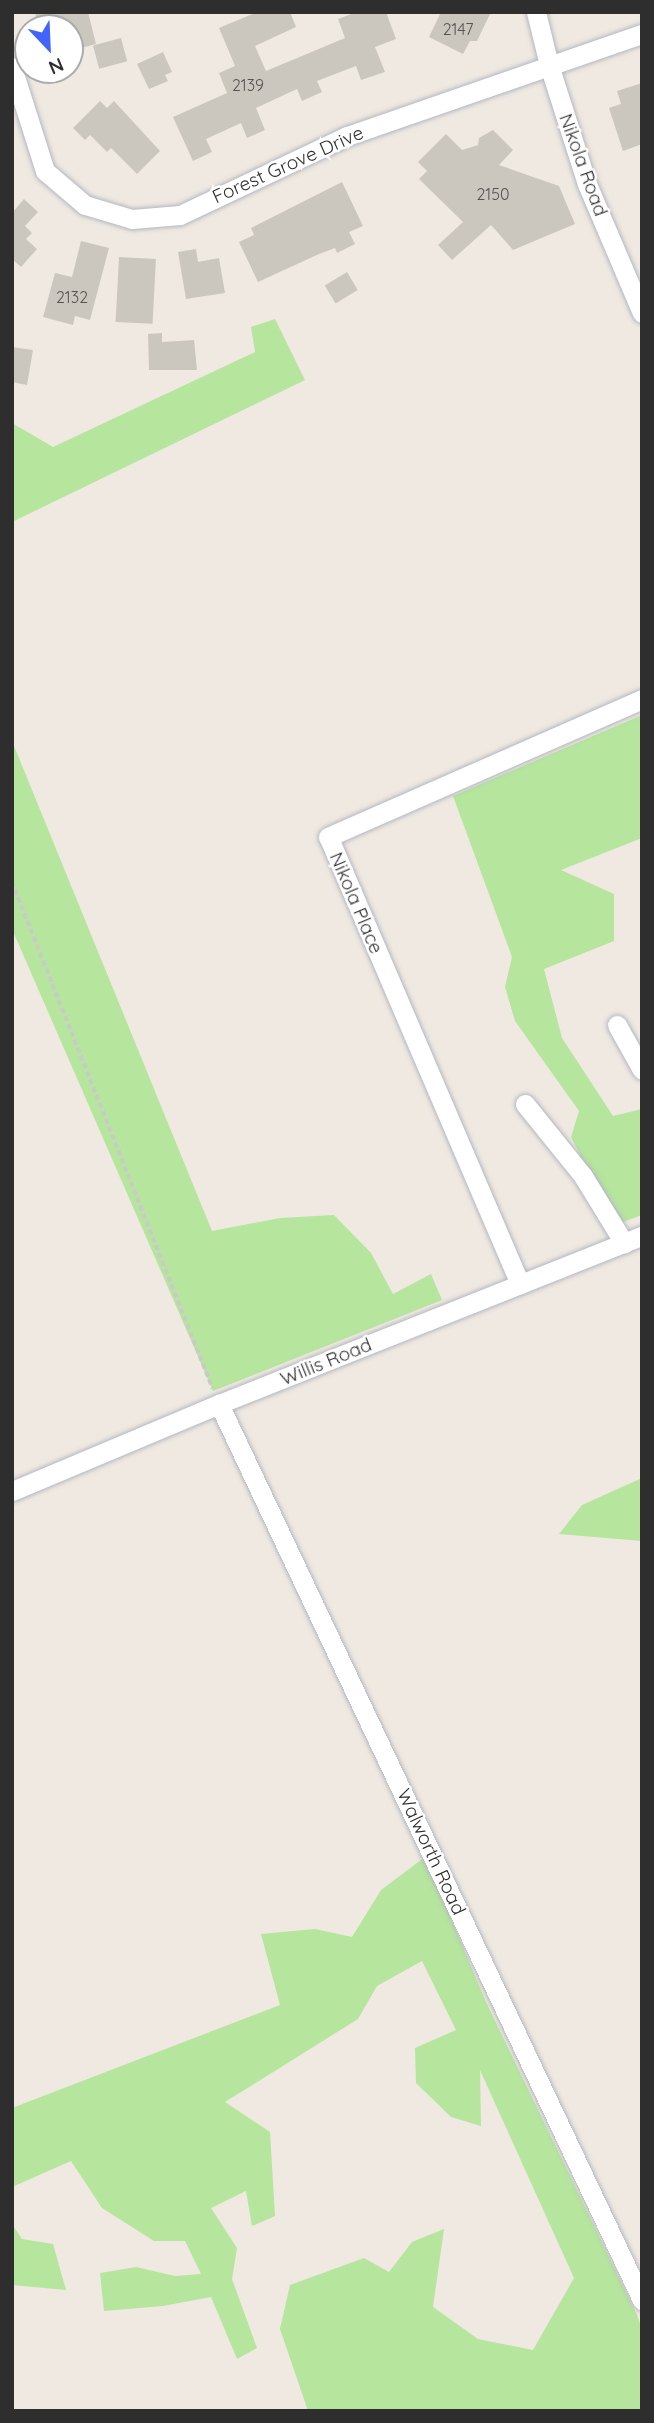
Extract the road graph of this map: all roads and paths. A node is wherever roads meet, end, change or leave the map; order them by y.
1 (536, 12) edge
2 (642, 34) edge
3 (549, 65) junction
4 (12, 67) edge
5 (642, 313) edge
6 (642, 699) edge
7 (12, 882) edge
8 (617, 1025) dead end
9 (642, 1070) edge
10 (525, 1104) dead end
11 (633, 1240) edge
12 (520, 1284) junction
13 (219, 1404) junction
14 (12, 1491) edge
15 (642, 2300) edge

1 - 3 street, Nikola Road
2 - 3 street, Forest Grove Drive
3 - 4 street, Forest Grove Drive
3 - 5 street, Nikola Road
6 - 12 street, Nikola Place
7 - 13 path
8 - 9 street
10 - 11 street
11 - 12 street, Willis Road
12 - 13 street, Willis Road
13 - 14 street, Willis Road
13 - 15 street, Walworth Road

